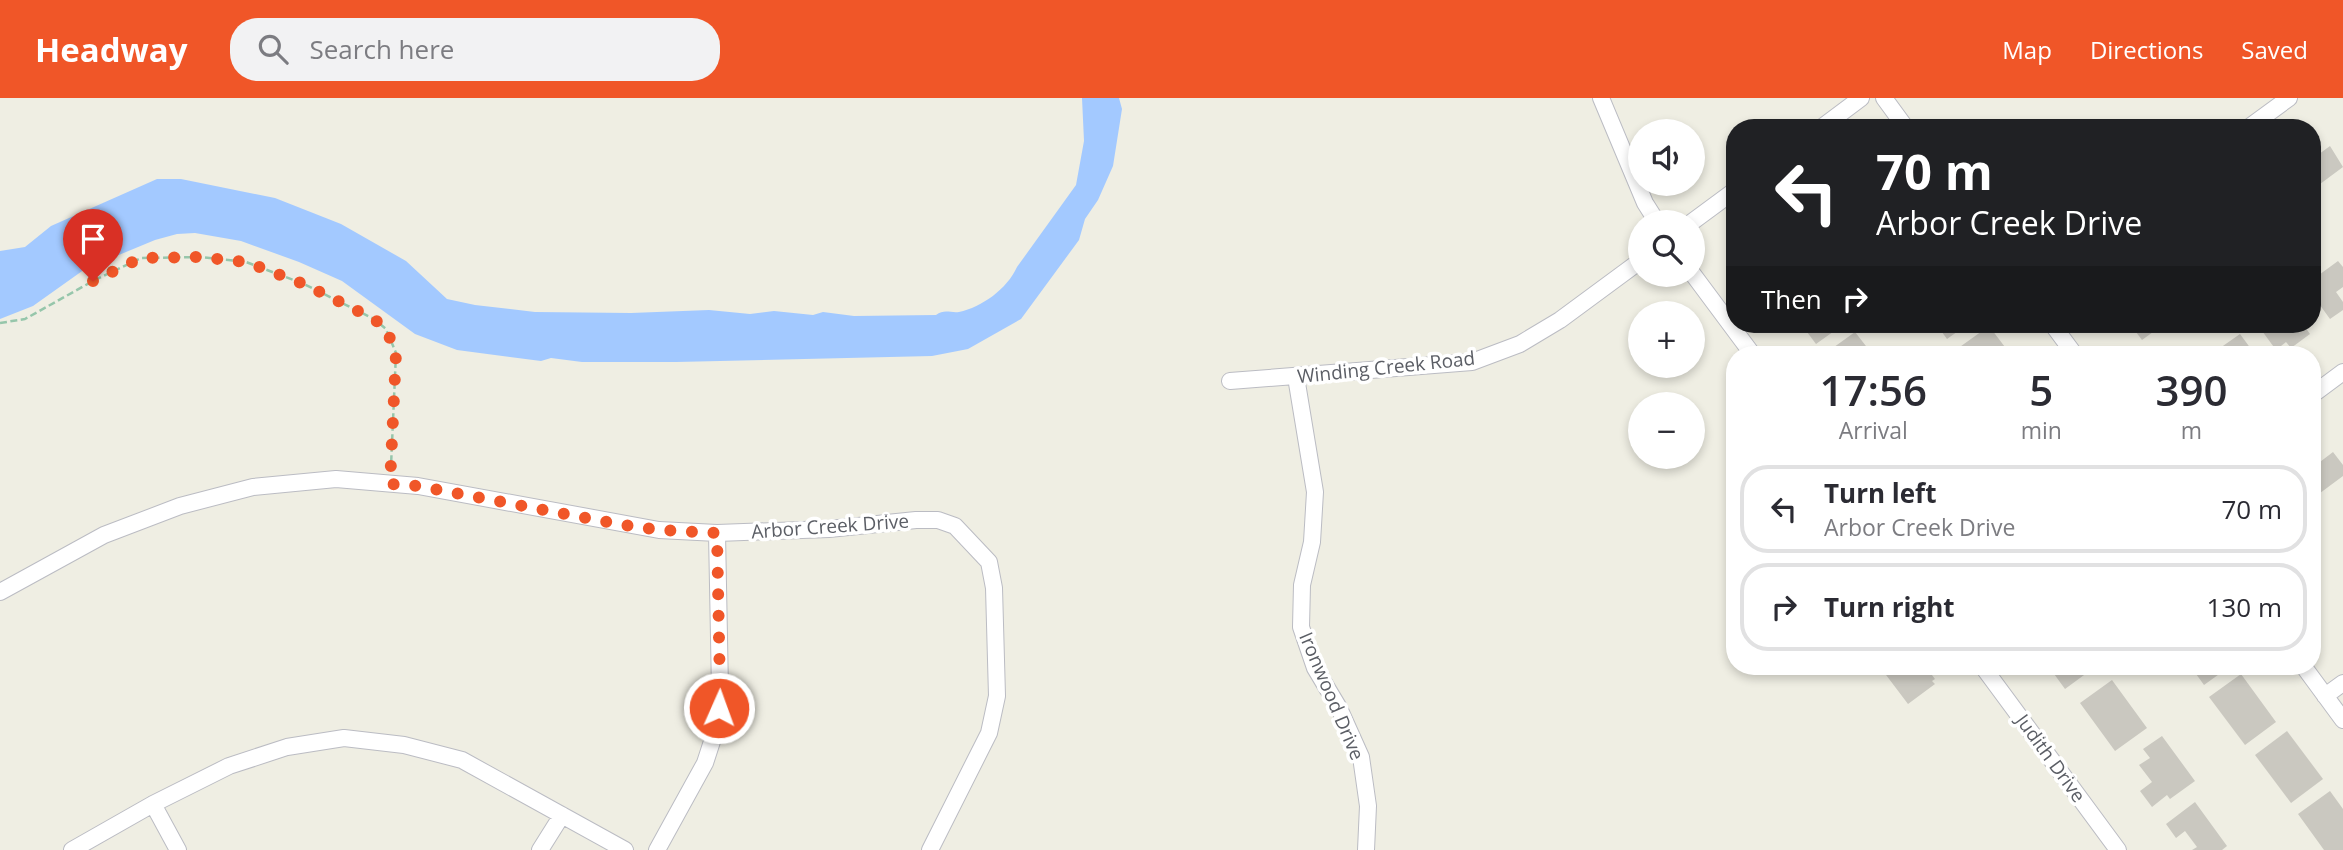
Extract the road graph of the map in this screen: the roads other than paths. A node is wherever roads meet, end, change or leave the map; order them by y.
1 (1601, 98) edge
2 (1861, 98) edge
3 (1884, 98) edge
4 (2289, 98) edge
5 (1833, 119) edge
6 (1899, 119) edge
7 (2260, 119) edge
8 (1726, 197) edge
9 (1649, 210) edge
10 (1705, 212) edge
11 (1628, 270) edge
12 (1703, 287) edge
13 (1726, 318) edge
14 (2343, 372) edge
15 (1296, 377) junction
16 (1230, 380) dead end
17 (2321, 388) edge
18 (717, 533) junction
19 (0, 592) edge
20 (1989, 675) edge
21 (2310, 675) edge
22 (2343, 683) edge
23 (2325, 696) junction
24 (2343, 720) edge
25 (153, 804) junction
26 (562, 814) junction
27 (72, 850) edge
28 (178, 850) edge
29 (540, 850) edge
30 (625, 850) edge
31 (657, 850) edge
32 (930, 850) edge
33 (1366, 850) edge
34 (2118, 850) edge

1 - 9 street
2 - 5 street
3 - 6 street
4 - 7 street
8 - 10 street
11 - 15 street, Winding Creek Road
12 - 13 street
14 - 17 street
15 - 16 street, Winding Creek Road
15 - 33 street, Ironwood Drive
18 - 19 street, Arbor Creek Drive
18 - 31 street
18 - 32 street, Arbor Creek Drive
20 - 34 street, Judith Drive
21 - 23 street
22 - 23 street
23 - 24 street
25 - 26 street
25 - 27 street
25 - 28 street
26 - 29 street
26 - 30 street

